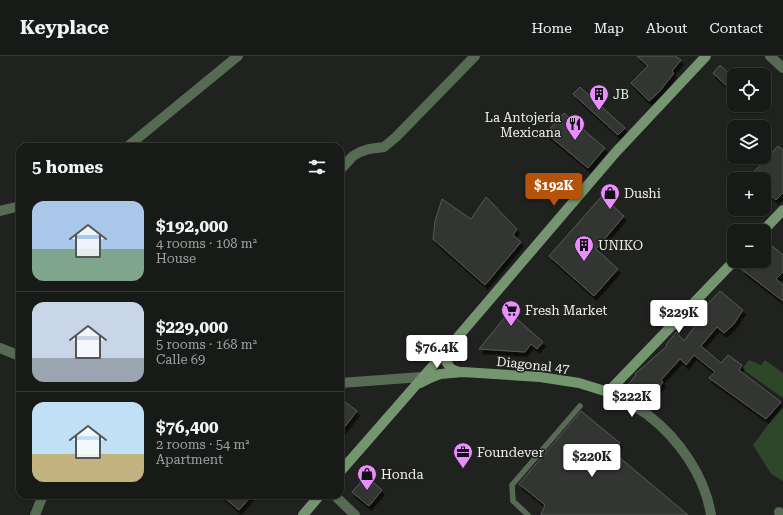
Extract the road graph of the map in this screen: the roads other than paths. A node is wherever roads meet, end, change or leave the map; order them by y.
1 (238, 56) edge
2 (475, 56) edge
3 (706, 56) edge
4 (770, 56) edge
5 (783, 68) edge
6 (132, 143) edge
7 (344, 166) edge
8 (16, 207) edge
9 (783, 210) edge
10 (0, 211) edge
11 (770, 224) edge
12 (727, 268) edge
13 (451, 345) junction
14 (0, 348) edge
15 (16, 354) edge
16 (463, 372) junction
17 (422, 377) junction
18 (344, 383) edge
19 (411, 391) junction
20 (608, 392) junction
21 (580, 406) dead end
22 (344, 467) edge
23 (41, 499) edge
24 (317, 499) edge
25 (338, 499) edge
26 (34, 515) edge
27 (303, 515) edge
28 (355, 515) edge
29 (528, 515) edge
30 (711, 515) edge

1 - 6 street
2 - 7 street
3 - 13 main road
4 - 5 street
8 - 10 street
9 - 11 main road
12 - 20 main road
13 - 16 main road
13 - 17 main road
14 - 15 street
16 - 19 main road, Diagonal 47
16 - 20 main road, Diagonal 47
17 - 18 street
17 - 19 main road
19 - 22 main road
20 - 30 street
21 - 29 lane
23 - 26 street
24 - 27 main road
25 - 28 street

